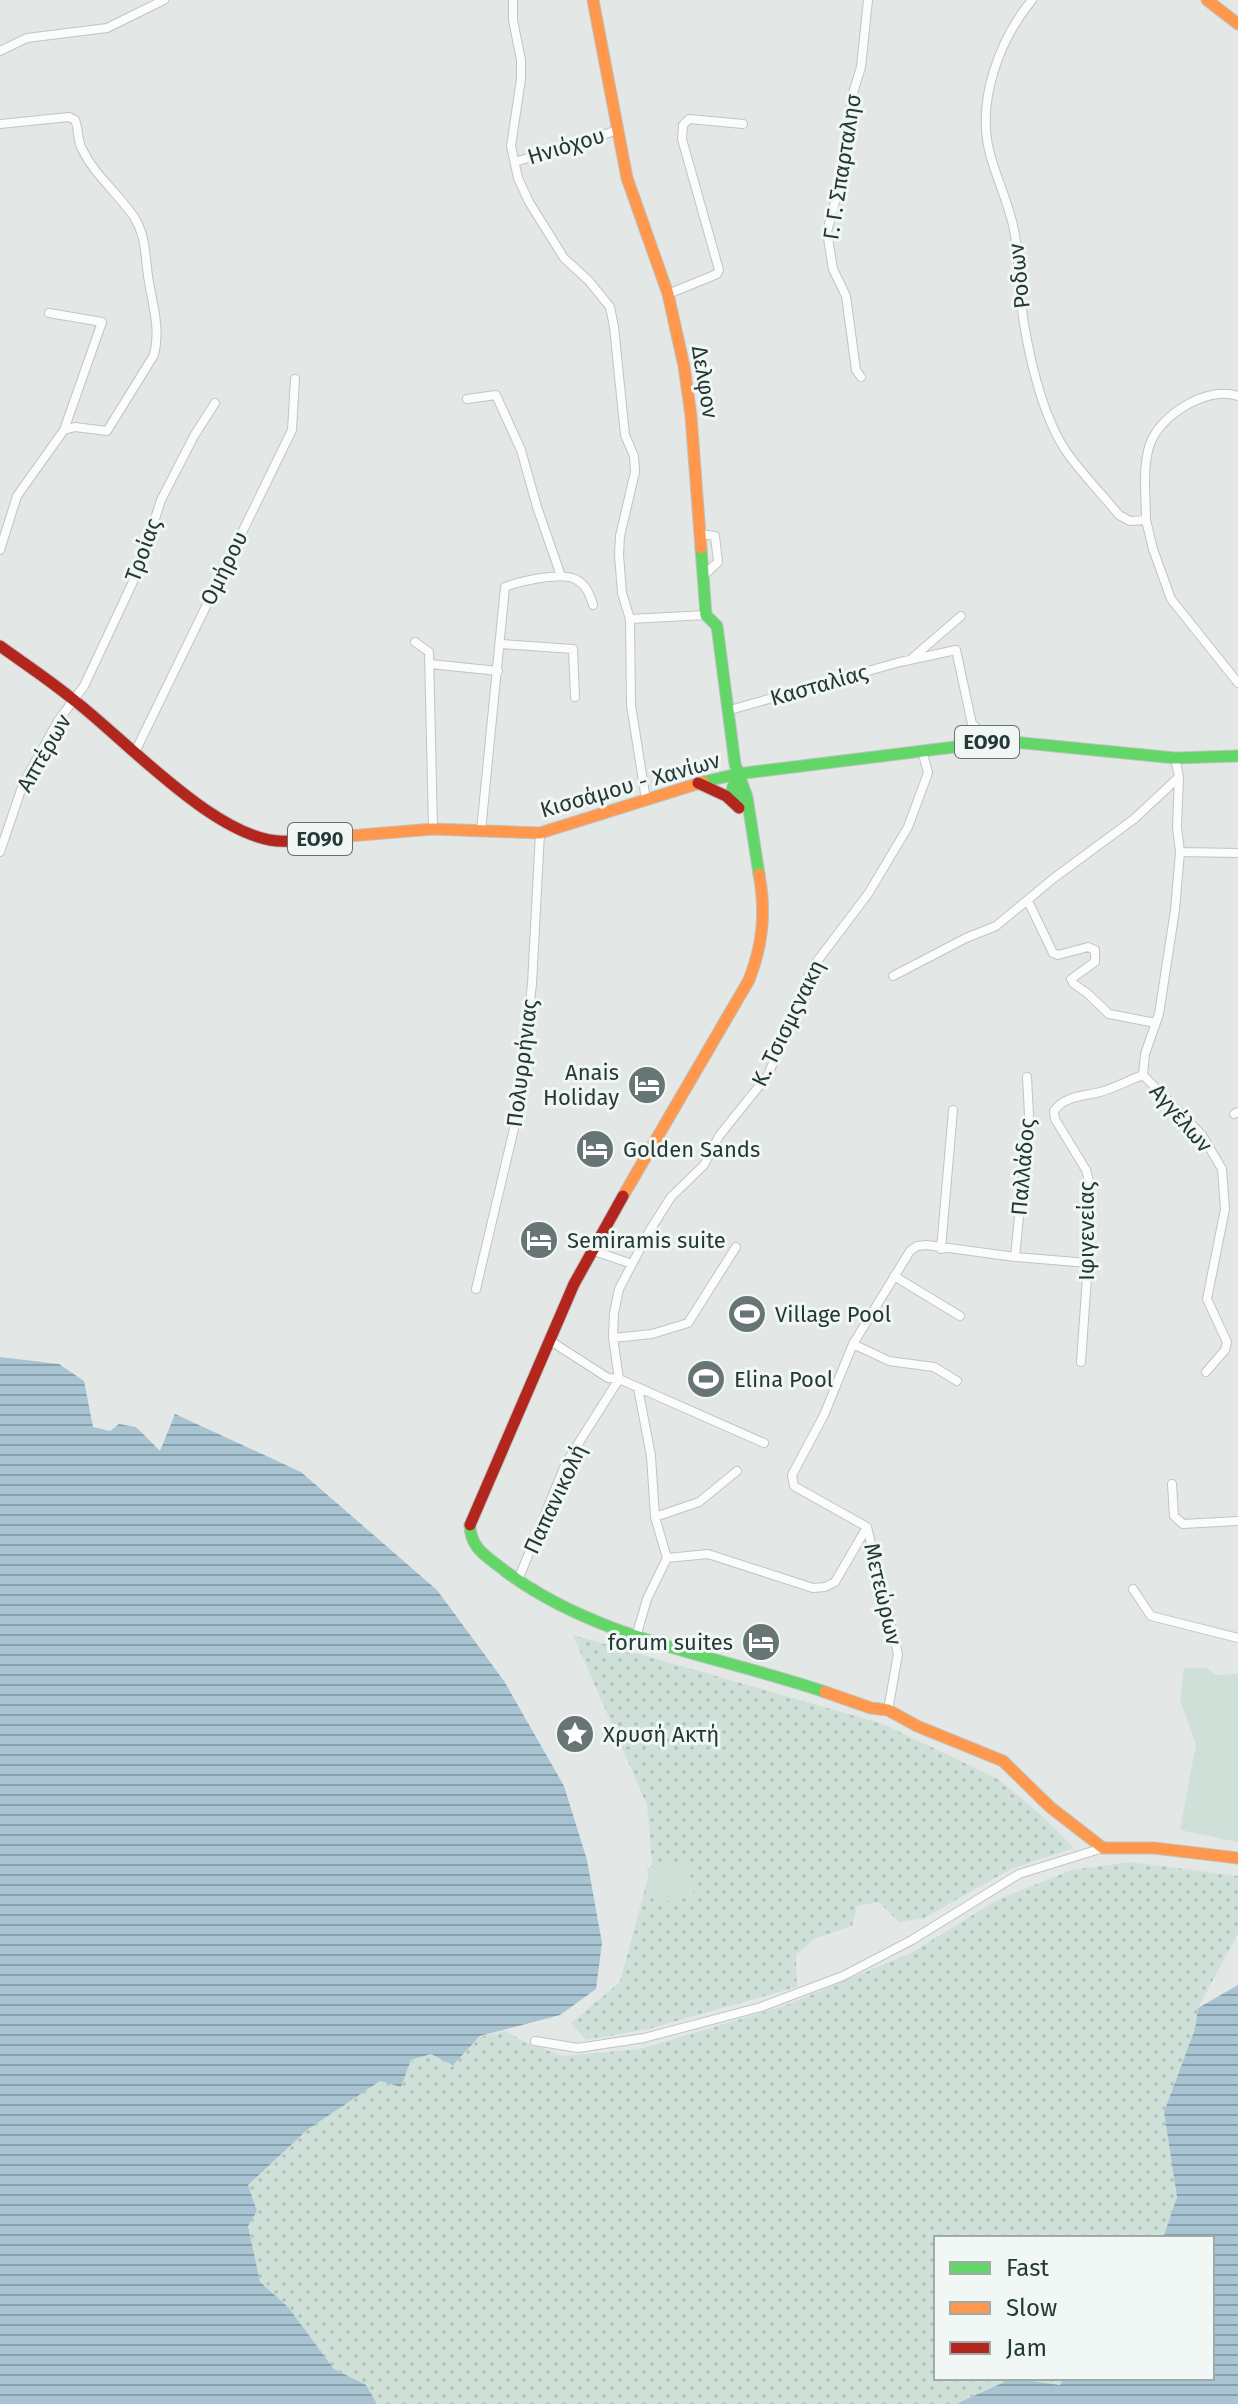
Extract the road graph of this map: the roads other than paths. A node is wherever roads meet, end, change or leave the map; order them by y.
1 (164, 0) edge
2 (513, 0) edge
3 (593, 0) edge
4 (868, 0) edge
5 (1032, 0) edge
6 (1207, 0) edge
7 (1238, 24) edge
8 (0, 51) edge
9 (0, 124) edge
10 (743, 124) dead end
11 (618, 130) junction
12 (515, 162) junction
13 (668, 294) junction
14 (49, 313) dead end
15 (861, 377) dead end
16 (295, 379) dead end
17 (1238, 396) edge
18 (467, 399) dead end
19 (215, 403) dead end
20 (64, 430) junction
21 (1145, 520) junction
22 (0, 550) edge
23 (561, 576) junction
24 (593, 605) dead end
25 (700, 616) junction
26 (961, 616) dead end
27 (630, 619) junction
28 (415, 642) dead end
29 (501, 644) junction
30 (0, 646) edge
31 (909, 660) junction
32 (430, 664) junction
33 (498, 671) junction
34 (1238, 683) edge
35 (575, 697) dead end
36 (76, 701) junction
37 (730, 710) junction
38 (972, 724) junction
39 (991, 742) junction
40 (965, 745) junction
41 (922, 750) junction
42 (135, 752) junction
43 (1238, 756) edge
44 (1175, 758) junction
45 (737, 774) junction
46 (1179, 777) junction
47 (698, 783) junction
48 (646, 800) junction
49 (739, 808) junction
50 (433, 829) junction
51 (481, 831) junction
52 (540, 833) junction
53 (752, 836) junction
54 (0, 852) edge
55 (1180, 852) junction
56 (1238, 853) edge
57 (1028, 901) junction
58 (893, 976) dead end
59 (1156, 1023) junction
60 (1143, 1075) junction
61 (1027, 1077) dead end
62 (953, 1110) dead end
63 (736, 1247) dead end
64 (941, 1249) junction
65 (591, 1250) junction
66 (1015, 1257) junction
67 (1088, 1263) junction
68 (632, 1264) junction
69 (894, 1276) junction
70 (476, 1289) dead end
71 (960, 1316) dead end
72 (613, 1338) junction
73 (549, 1340) junction
74 (853, 1344) junction
75 (1081, 1362) dead end
76 (1206, 1372) dead end
77 (619, 1379) junction
78 (957, 1381) dead end
79 (638, 1388) junction
80 (764, 1443) dead end
81 (737, 1471) dead end
82 (1172, 1484) dead end
83 (655, 1517) junction
84 (1238, 1521) edge
85 (867, 1527) junction
86 (667, 1558) junction
87 (518, 1580) junction
88 (1133, 1589) dead end
89 (636, 1637) junction
90 (1238, 1638) edge
91 (888, 1710) junction
92 (1103, 1848) junction
93 (1238, 1858) edge
94 (535, 2041) dead end

1 - 8 street
2 - 12 street
3 - 11 main road, Δελφον
4 - 15 street, Γ. Γ. Σπαρταλησ
5 - 21 street, Ροδων
6 - 7 main road
9 - 20 street
10 - 13 street
11 - 12 street, Ηνιόχου
11 - 13 main road, Δελφον
12 - 27 street
13 - 25 main road, Δελφον
14 - 20 street
16 - 42 street, Ομήρου
17 - 21 street
18 - 23 street
19 - 36 street, Τροίας
20 - 22 street
21 - 34 street
23 - 24 street
23 - 29 street
25 - 27 street
25 - 37 main road, Δελφον
26 - 31 street, Κασταλίας
27 - 48 street
28 - 32 street
29 - 33 street
29 - 35 street
30 - 36 main road, Κισσάμου - Χανίων / ΕΟ90
31 - 37 street, Κασταλίας
31 - 38 street, Κασταλίας
32 - 33 street
32 - 50 street
33 - 51 street
36 - 42 main road, Κισσάμου - Χανίων / ΕΟ90
36 - 54 street, Απτέρων
37 - 45 main road, Δελφον
38 - 39 street
38 - 40 street
39 - 40 main road, Κισσάμου - Χανίων / ΕΟ90
39 - 44 main road, Κισσάμου - Χανίων / ΕΟ90
40 - 41 main road, Κισσάμου - Χανίων / ΕΟ90
41 - 45 main road, Κισσάμου - Χανίων / ΕΟ90
41 - 68 street, Κ. Τσισμςνακη
42 - 50 main road, Κισσάμου - Χανίων / ΕΟ90
43 - 44 main road, Κισσάμου - Χανίων / ΕΟ90
44 - 46 street, Αγγέλων
45 - 47 main road, Κισσάμου - Χανίων / ΕΟ90
45 - 49 main road
45 - 53 main road
46 - 55 street, Αγγέλων
46 - 57 street
47 - 48 main road, Κισσάμου - Χανίων / ΕΟ90
47 - 49 main road
48 - 52 main road, Κισσάμου - Χανίων / ΕΟ90
49 - 53 main road
50 - 51 main road, Κισσάμου - Χανίων / ΕΟ90
51 - 52 main road, Κισσάμου - Χανίων / ΕΟ90
52 - 70 street, Πολυρρήνιας
53 - 65 main road
55 - 56 street
55 - 59 street, Αγγέλων
57 - 58 street
57 - 59 street
59 - 60 street, Αγγέλων
60 - 67 street, Ιφιγενείας
60 - 76 street, Αγγέλων
61 - 66 street, Παλλάδος
62 - 64 street
63 - 72 street
64 - 66 street, Μετεώρων
64 - 69 street, Μετεώρων
65 - 68 street
65 - 73 main road
66 - 67 street, Μετεώρων
67 - 75 street, Ιφιγενείας
68 - 72 street, Κ. Τσισμςνακη
69 - 71 street
69 - 74 street, Μετεώρων
72 - 77 street, Κ. Τσισμςνακη
73 - 77 street
73 - 87 main road
74 - 78 street
74 - 85 street, Μετεώρων
77 - 79 street
77 - 87 street, Παπανικολή
79 - 80 street
79 - 83 street
81 - 83 street
82 - 84 street
83 - 86 street
85 - 86 street
85 - 91 street, Μετεώρων
86 - 89 street
87 - 89 main road
88 - 90 street
89 - 91 main road
91 - 92 main road
92 - 93 main road
92 - 94 street

